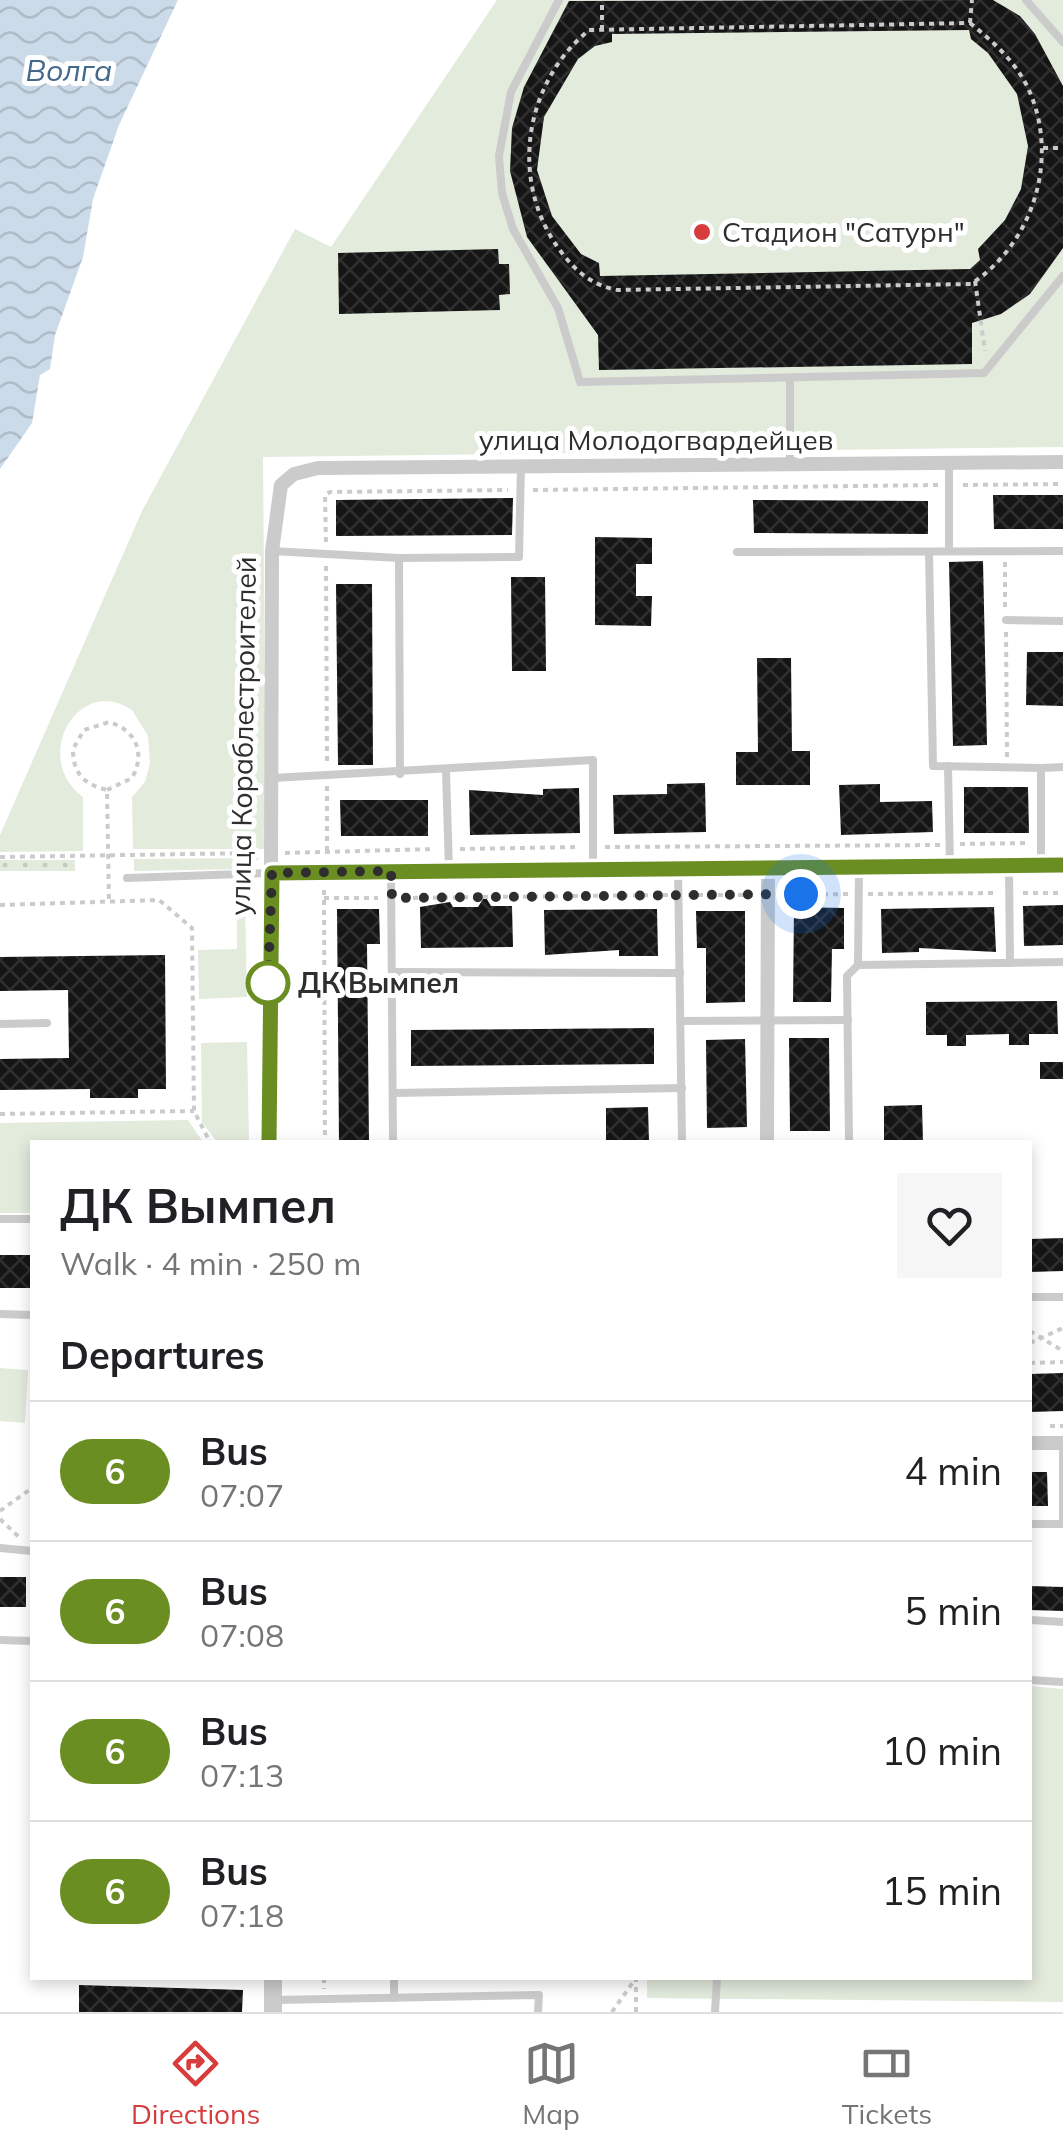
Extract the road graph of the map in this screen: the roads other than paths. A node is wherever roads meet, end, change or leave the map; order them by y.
1 (559, 0) edge
2 (1026, 0) edge
3 (1063, 42) edge
4 (1063, 276) edge
5 (790, 378) junction
6 (949, 462) junction
7 (1063, 462) edge
8 (790, 464) junction
9 (521, 465) junction
10 (275, 510) joint
11 (272, 550) junction
12 (949, 551) junction
13 (1063, 551) edge
14 (737, 552) dead end
15 (928, 552) junction
16 (399, 558) junction
17 (1006, 620) road end
18 (1063, 621) edge
19 (948, 766) junction
20 (1063, 767) edge
21 (1040, 768) junction
22 (446, 771) junction
23 (400, 774) junction
24 (273, 778) junction
25 (1041, 865) junction
26 (1063, 865) edge
27 (950, 866) junction
28 (1010, 866) junction
29 (859, 867) junction
30 (678, 868) junction
31 (768, 868) junction
32 (593, 869) junction
33 (391, 871) junction
34 (449, 871) junction
35 (272, 873) junction
36 (128, 878) dead end
37 (1063, 962) edge
38 (1010, 963) junction
39 (858, 965) junction
40 (393, 972) junction
41 (680, 973) junction
42 (848, 1020) junction
43 (680, 1022) junction
44 (766, 1022) junction
45 (0, 1024) edge
46 (47, 1024) dead end
47 (682, 1088) junction
48 (394, 1093) junction
49 (269, 1140) edge
50 (393, 1140) edge
51 (682, 1140) edge
52 (767, 1140) edge
53 (848, 1140) edge
54 (0, 1220) edge
55 (30, 1220) edge
56 (1032, 1298) edge
57 (1063, 1298) edge
58 (0, 1314) edge
59 (30, 1314) edge
60 (1032, 1443) edge
61 (1063, 1443) edge
62 (1032, 1524) edge
63 (0, 1548) edge
64 (30, 1550) edge
65 (1032, 1620) edge
66 (1063, 1622) edge
67 (0, 1640) edge
68 (30, 1640) edge
69 (1032, 1680) edge
70 (1063, 1682) edge
71 (273, 1980) edge
72 (394, 1980) edge
73 (717, 1980) edge
74 (394, 1998) junction
75 (273, 2007) edge
76 (538, 2012) edge
77 (716, 2012) edge

1 - 5 lane
2 - 3 lane
4 - 5 lane
5 - 8 lane
6 - 7 street, улица Молодогвардейцев
6 - 8 street, улица Молодогвардейцев
6 - 12 lane
8 - 9 street, улица Молодогвардейцев
9 - 10 street, улица Молодогвардейцев
9 - 16 lane
10 - 11 street, улица Кораблестроителей
11 - 16 lane
11 - 24 street, улица Кораблестроителей
12 - 13 lane
12 - 15 lane
14 - 15 lane
15 - 19 lane
16 - 23 lane
17 - 18 lane
19 - 21 lane
19 - 27 lane
20 - 21 lane
21 - 25 lane
22 - 23 lane
22 - 32 lane
22 - 34 lane
23 - 24 lane
24 - 35 street, улица Кораблестроителей
25 - 26 street
25 - 28 street
27 - 28 street
27 - 29 street
28 - 38 lane
29 - 31 street
29 - 39 lane
30 - 31 street
30 - 32 street
30 - 41 lane
31 - 44 street
32 - 34 street
33 - 34 street
33 - 35 street
33 - 40 lane
35 - 36 lane
35 - 49 street, улица Кораблестроителей
37 - 38 lane
38 - 39 lane
39 - 42 lane
40 - 41 lane
40 - 48 lane
41 - 43 lane
42 - 44 lane
42 - 53 lane
43 - 44 lane
43 - 47 lane
44 - 52 street
45 - 46 lane
47 - 48 lane
47 - 51 lane
48 - 50 lane
54 - 55 lane
56 - 57 lane
58 - 59 lane
60 - 61 street
61 - 62 lane
63 - 64 lane
65 - 66 lane
67 - 68 lane
69 - 70 lane
71 - 75 street
72 - 74 lane
73 - 77 lane
74 - 75 lane
74 - 76 lane

